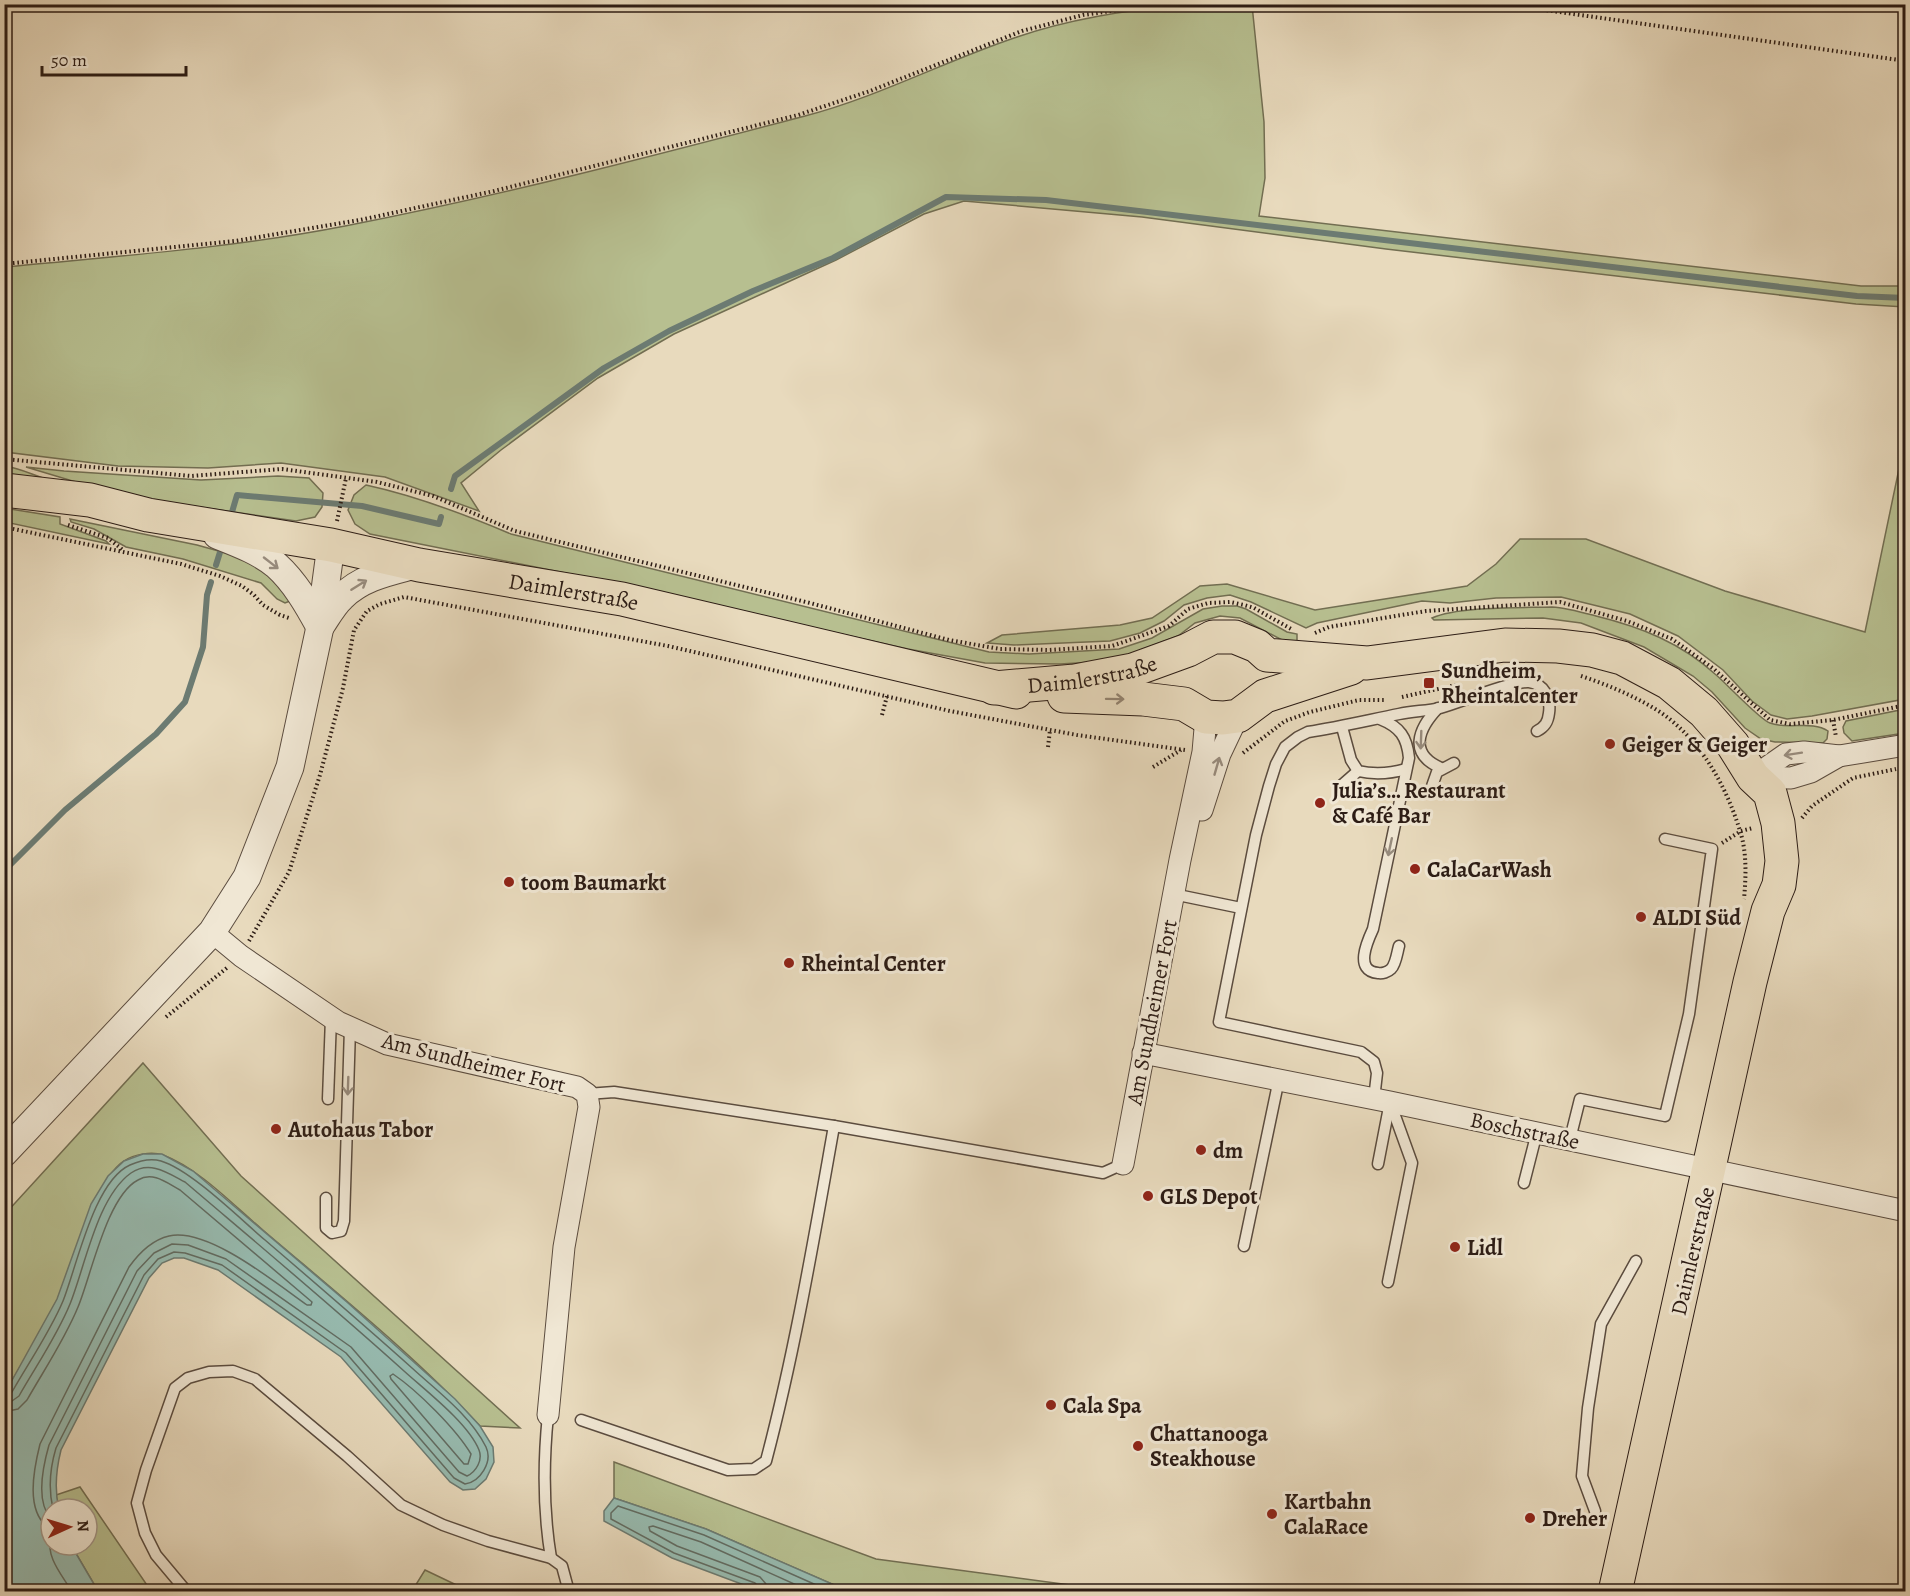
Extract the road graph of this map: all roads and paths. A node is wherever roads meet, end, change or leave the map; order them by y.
1 (1161, 4) edge
2 (1484, 4) edge
3 (1905, 61) edge
4 (4, 264) edge
5 (4, 459) edge
6 (346, 478) junction
7 (4, 490) edge
8 (4, 502) edge
9 (148, 515) junction
10 (182, 520) junction
11 (4, 527) edge
12 (331, 545) junction
13 (419, 565) junction
14 (320, 627) junction
15 (354, 630) dead end
16 (1300, 632) dead end
17 (1188, 650) junction
18 (1267, 655) junction
19 (1366, 663) junction
20 (994, 688) junction
21 (887, 696) junction
22 (1265, 696) junction
23 (1905, 705) edge
24 (1438, 708) junction
25 (1195, 710) junction
26 (882, 715) dead end
27 (1238, 716) junction
28 (1380, 719) junction
29 (1833, 720) dead end
30 (1342, 727) junction
31 (1050, 730) junction
32 (1537, 731) dead end
33 (1905, 745) edge
34 (1048, 747) dead end
35 (1454, 763) dead end
36 (1153, 767) dead end
37 (1905, 767) edge
38 (1442, 768) junction
39 (1406, 769) junction
40 (1358, 771) junction
41 (1753, 777) junction
42 (1342, 785) dead end
43 (1430, 792) dead end
44 (1801, 819) dead end
45 (1741, 831) dead end
46 (1665, 839) dead end
47 (1712, 849) junction
48 (1180, 860) junction
49 (1173, 894) junction
50 (1242, 908) junction
51 (212, 932) junction
52 (1399, 946) dead end
53 (331, 1018) junction
54 (350, 1028) junction
55 (1143, 1053) junction
56 (1279, 1079) junction
57 (587, 1095) junction
58 (328, 1099) dead end
59 (1382, 1100) junction
60 (834, 1126) junction
61 (1537, 1132) junction
62 (1570, 1139) junction
63 (4, 1153) edge
64 (1123, 1164) joint
65 (1378, 1164) dead end
66 (1710, 1169) junction
67 (1524, 1183) dead end
68 (326, 1198) dead end
69 (1905, 1211) edge
70 (1244, 1246) dead end
71 (1636, 1261) dead end
72 (1388, 1282) dead end
73 (548, 1415) joint
74 (581, 1420) dead end
75 (1595, 1511) dead end
76 (551, 1558) junction
77 (187, 1592) edge
78 (569, 1592) edge
79 (1615, 1592) edge

1 - 4 path
2 - 3 path
5 - 6 path
6 - 12 path
6 - 16 path
7 - 9 main road, Daimlerstraße
8 - 9 main road, Daimlerstraße
9 - 10 main road, Daimlerstraße
10 - 12 main road, Daimlerstraße
10 -> 14 street
11 - 14 path
12 - 13 main road, Daimlerstraße
12 - 14 street
14 -> 13 street
13 - 20 main road, Daimlerstraße
14 - 51 street
15 - 21 path
17 - 18 main road, Daimlerstraße
17 - 20 main road, Daimlerstraße
17 - 25 main road, Daimlerstraße
18 - 19 main road, Daimlerstraße
18 - 22 main road
19 - 22 main road, Daimlerstraße
19 - 41 main road, Daimlerstraße
20 -> 25 main road, Daimlerstraße
21 - 26 path
21 - 31 path
22 - 27 main road, Daimlerstraße
23 - 29 path
24 - 28 lane
24 - 32 lane
24 -> 38 lane
25 - 27 main road, Daimlerstraße
25 - 48 street, Am Sundheimer Fort
48 -> 27 street, Am Sundheimer Fort
28 - 30 lane
28 - 39 lane
30 - 40 lane
30 - 50 lane
31 - 34 path
31 - 36 path
33 - 41 street
35 - 38 lane
37 - 44 path
38 - 43 lane
39 - 40 lane
39 -> 52 lane
40 - 42 lane
41 - 66 main road, Daimlerstraße
45 - 47 path
46 - 47 lane
47 - 62 lane
48 - 49 street, Am Sundheimer Fort
49 - 50 lane
49 - 55 street, Am Sundheimer Fort
50 - 59 lane
51 - 53 street, Am Sundheimer Fort
51 - 63 street
53 - 54 street, Am Sundheimer Fort
53 - 58 lane
54 - 57 street, Am Sundheimer Fort
54 -> 68 lane
55 - 56 street, Boschstraße
55 - 64 street, Am Sundheimer Fort
56 - 59 street, Boschstraße
56 - 70 lane
57 - 60 lane
57 - 73 street, Am Sundheimer Fort
59 - 61 street, Boschstraße
59 - 65 lane
59 - 72 lane
60 - 64 lane
60 - 74 lane
61 - 62 street, Boschstraße
61 - 67 lane
62 - 66 street, Boschstraße
66 - 69 street, Boschstraße
66 - 79 main road, Daimlerstraße
71 - 75 lane
73 - 76 lane
76 - 77 lane
76 - 78 lane

